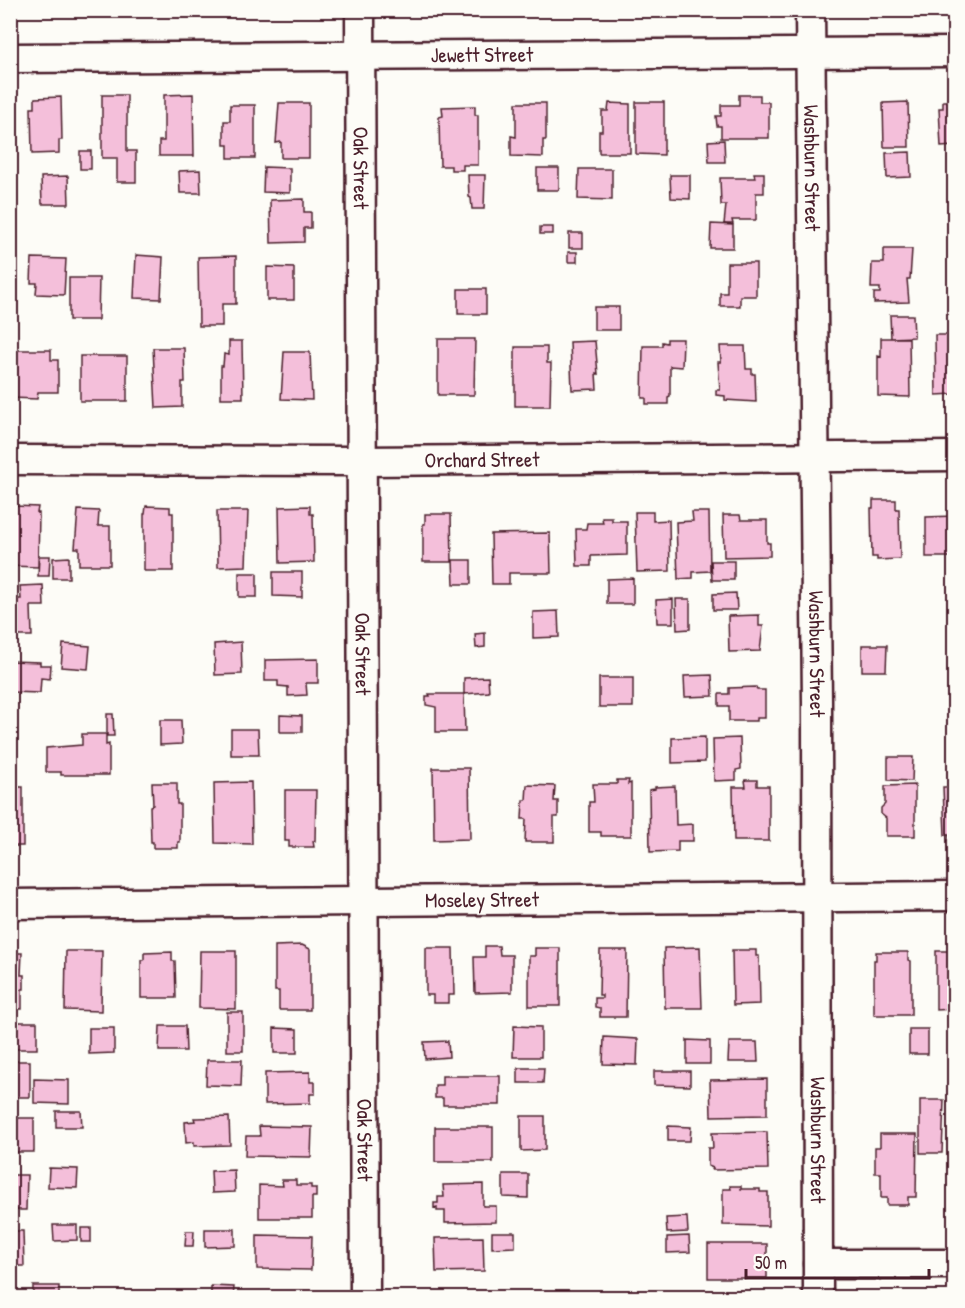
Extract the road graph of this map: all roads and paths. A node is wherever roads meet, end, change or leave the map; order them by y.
1 (360, 10) edge
2 (810, 10) edge
3 (954, 52) edge
4 (810, 53) junction
5 (361, 56) junction
6 (10, 58) edge
7 (954, 456) edge
8 (814, 457) junction
9 (10, 460) edge
10 (363, 461) junction
11 (954, 896) edge
12 (816, 899) junction
13 (364, 902) junction
14 (10, 904) edge
15 (818, 1264) junction
16 (954, 1264) edge
17 (365, 1298) edge
18 (818, 1298) edge

1 - 5 street, Oak Street
2 - 4 street, Washburn Street
3 - 4 street, Jewett Street
4 - 5 street, Jewett Street
4 - 8 street, Washburn Street
5 - 6 street, Jewett Street
5 - 10 street, Oak Street
7 - 8 street, Orchard Street
8 - 10 street, Orchard Street
8 - 12 street, Washburn Street
9 - 10 street, Orchard Street
10 - 13 street, Oak Street
11 - 12 street, Moseley Street
12 - 13 street, Moseley Street
12 - 15 street, Washburn Street
13 - 14 street, Moseley Street
13 - 17 street, Oak Street
15 - 16 street
15 - 18 street, Washburn Street

